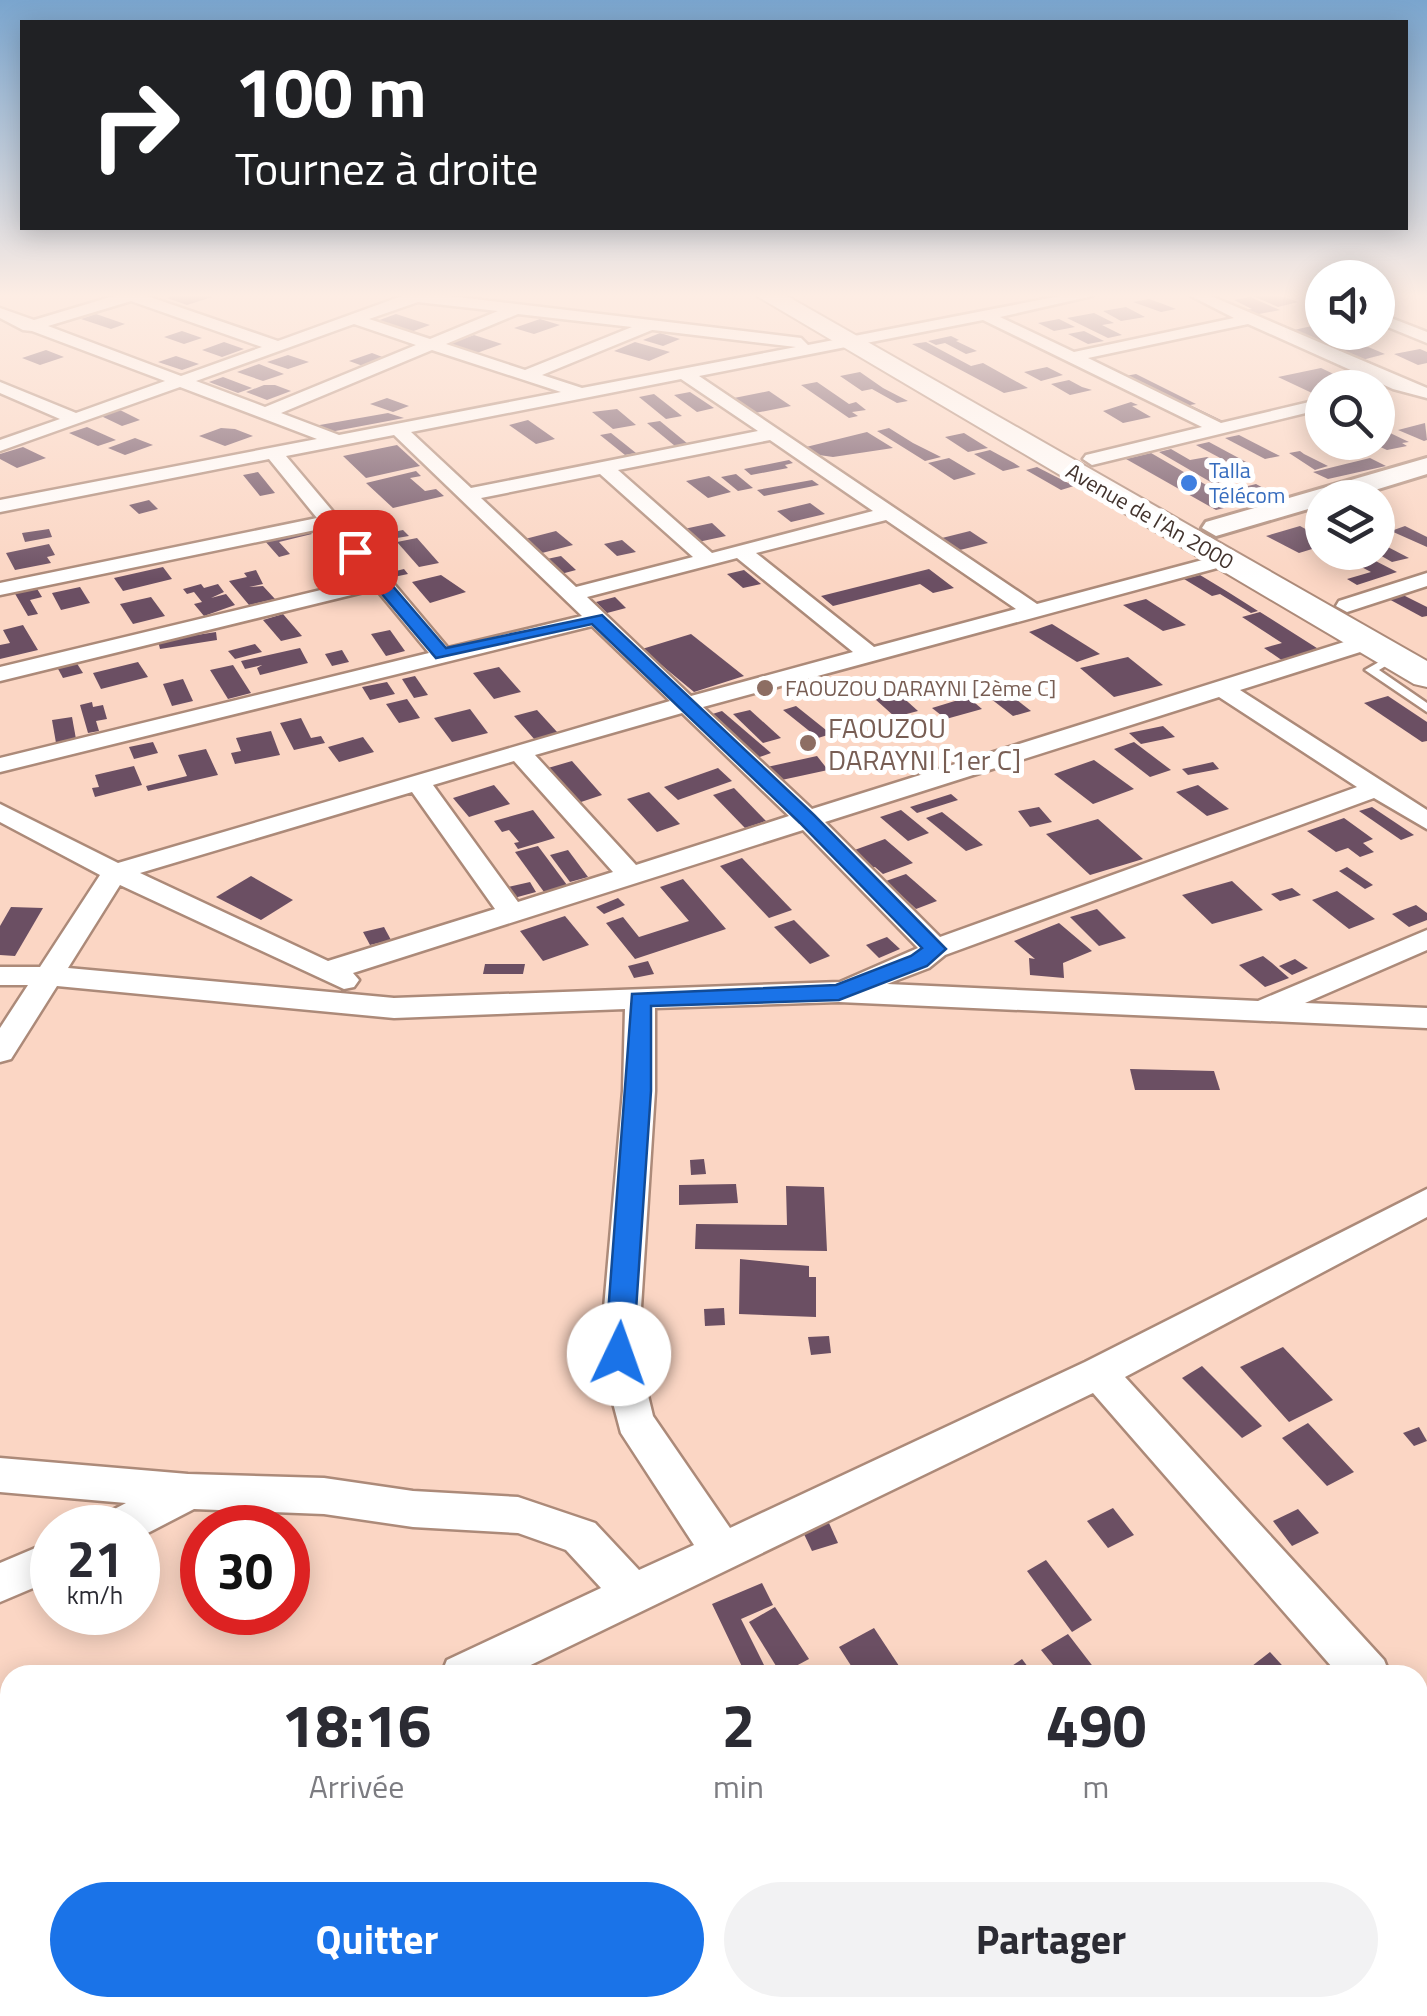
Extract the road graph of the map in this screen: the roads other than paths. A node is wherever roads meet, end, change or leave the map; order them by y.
1 (7, 390) edge
2 (154, 390) edge
3 (202, 390) edge
4 (321, 390) edge
5 (571, 390) edge
6 (603, 390) edge
7 (708, 390) edge
8 (934, 390) edge
9 (950, 390) edge
10 (1140, 390) edge
11 (583, 394) junction
12 (1305, 408) edge
13 (264, 414) junction
14 (76, 419) junction
15 (1219, 429) junction
16 (398, 430) junction
17 (772, 434) junction
18 (338, 441) junction
19 (0, 446) edge
20 (274, 454) junction
21 (1092, 460) junction
22 (1427, 466) edge
23 (604, 468) junction
24 (14, 486) dead end
25 (466, 496) junction
26 (42, 498) junction
27 (0, 506) edge
28 (888, 513) junction
29 (329, 521) junction
30 (1216, 528) junction
31 (740, 551) junction
32 (708, 560) junction
33 (1225, 560) junction
34 (1427, 579) edge
35 (380, 582) junction
36 (0, 589) edge
37 (571, 595) junction
38 (1347, 606) junction
39 (1033, 610) junction
40 (596, 618) junction
41 (1427, 649) edge
42 (1380, 650) junction
43 (868, 653) junction
44 (442, 654) junction
45 (0, 674) edge
46 (1427, 676) edge
47 (1224, 690) junction
48 (686, 704) junction
49 (1427, 708) edge
50 (520, 753) junction
51 (0, 765) edge
52 (419, 783) junction
53 (1376, 788) junction
54 (0, 812) edge
55 (807, 819) junction
56 (1427, 821) edge
57 (115, 872) junction
58 (632, 876) junction
59 (511, 912) junction
60 (1427, 940) edge
61 (935, 949) junction
62 (328, 971) junction
63 (0, 976) edge
64 (49, 976) junction
65 (839, 992) junction
66 (640, 1000) junction
67 (394, 1008) junction
68 (1261, 1011) junction
69 (1427, 1018) edge
70 (0, 1052) edge
71 (1427, 1202) edge
72 (1098, 1373) junction
73 (0, 1475) edge
74 (190, 1491) junction
75 (160, 1506) edge
76 (724, 1552) junction
77 (30, 1570) edge
78 (0, 1583) edge
79 (634, 1595) junction
80 (484, 1665) edge
81 (1359, 1665) edge

1 - 14 street
2 - 14 street
3 - 13 street
4 - 13 street
5 - 11 street
6 - 11 street
7 - 17 street
8 - 33 main road, Avenue de l'An 2000
9 - 21 main road, Avenue de l'An 2000
10 - 15 street
11 - 16 street
12 - 15 street
13 - 18 street
14 - 19 street
15 - 21 street
16 - 18 street
16 - 25 street
17 - 23 street
17 - 28 street
18 - 20 street
20 - 26 street
20 - 29 street
21 - 30 main road, Avenue de l'An 2000
22 - 30 street
23 - 25 street
23 - 32 street
24 - 26 street
25 - 37 street
26 - 27 street
28 - 31 street
28 - 39 street
29 - 35 street
29 - 36 street
30 - 38 main road, Avenue de l'An 2000
31 - 32 street
31 - 43 street
32 - 37 street
33 - 39 street
33 - 42 main road, Avenue de l'An 2000
34 - 38 street
35 - 44 street
35 - 45 street
37 - 40 street
38 - 41 main road, Avenue de l'An 2000
39 - 43 street
40 - 44 street
40 - 48 street
42 - 46 main road, Avenue de l'An 2000
42 - 47 street
42 - 49 lane
43 - 48 street
44 - 51 street
47 - 53 street
47 - 55 street
48 - 50 street
48 - 55 street
50 - 52 street
50 - 58 street
52 - 57 street
52 - 59 street
53 - 56 street
53 - 61 street
54 - 57 street
55 - 58 street
55 - 61 street
57 - 62 street
57 - 64 street
58 - 59 street
59 - 62 street
60 - 68 street
61 - 65 street
62 - 67 street
63 - 64 street
64 - 67 street
64 - 70 street
65 - 66 street
65 - 68 street
66 - 67 street
66 - 76 street
68 - 69 street
71 - 72 street
72 - 76 street
72 - 81 street
73 - 74 street
74 - 75 street
74 - 79 street
76 - 79 street
77 - 78 street
79 - 80 street

